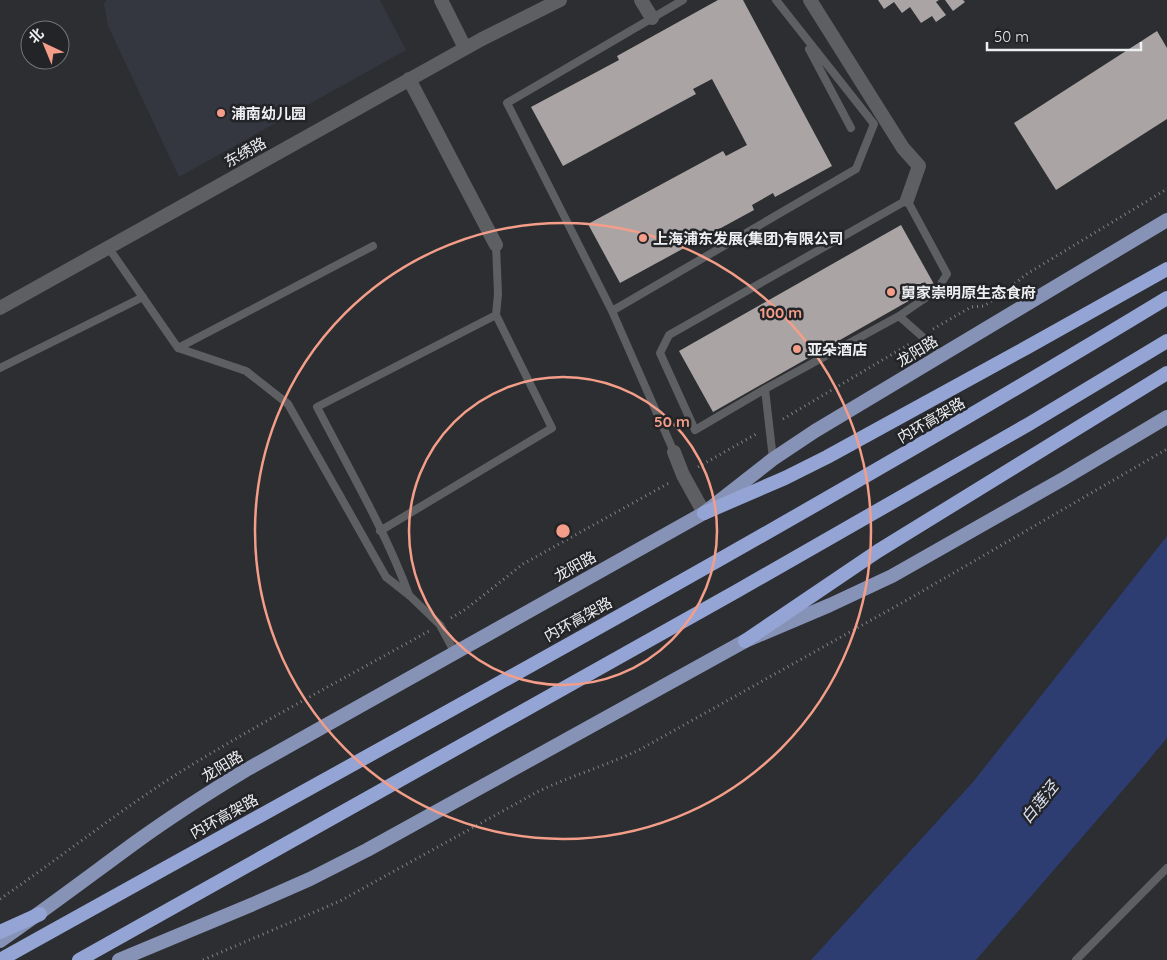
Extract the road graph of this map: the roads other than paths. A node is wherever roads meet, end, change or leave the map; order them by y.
1 (441, 0) edge
2 (560, 0) edge
3 (641, 0) edge
4 (683, 0) edge
5 (776, 0) edge
6 (810, 0) edge
7 (652, 18) junction
8 (800, 31) junction
9 (465, 48) junction
10 (410, 79) junction
11 (851, 128) dead end
12 (907, 200) junction
13 (1167, 220) edge
14 (496, 245) joint
15 (373, 246) dead end
16 (108, 247) junction
17 (1167, 269) edge
18 (143, 297) junction
19 (1167, 298) edge
20 (0, 308) edge
21 (612, 312) junction
22 (496, 315) junction
23 (900, 316) junction
24 (1167, 341) edge
25 (178, 348) junction
26 (942, 354) junction
27 (0, 368) edge
28 (1167, 374) edge
29 (765, 390) junction
30 (1167, 417) edge
31 (674, 452) joint
32 (773, 459) junction
33 (704, 513) junction
34 (380, 531) junction
35 (409, 595) junction
36 (745, 641) junction
37 (455, 653) junction
38 (1167, 868) edge
39 (40, 914) junction
40 (0, 932) edge
41 (0, 941) edge
42 (0, 960) edge
43 (79, 960) edge
44 (119, 960) edge
45 (1076, 960) edge

1 - 9 street
2 - 9 street, 东绣路
3 - 7 street
4 - 7 lane
5 - 8 lane
6 - 12 street
7 - 21 lane
8 - 11 lane
8 - 21 lane
9 - 10 street, 东绣路
10 - 14 street
10 - 16 street, 东绣路
12 - 23 lane
12 - 29 lane
13 - 26 main road, 龙阳路
14 - 22 lane
15 - 25 lane
16 - 18 lane
16 - 20 street, 东绣路
17 - 33 highway
18 - 25 lane
18 - 27 lane
19 - 42 highway, 内环高架路
21 - 31 lane
22 - 34 lane
22 - 34 lane
23 - 26 lane
23 - 29 lane
24 - 43 highway
25 - 35 lane
26 - 32 main road, 龙阳路
28 - 36 highway
29 - 32 lane
30 - 36 main road
31 - 33 street
32 - 33 main road, 龙阳路
33 - 37 main road, 龙阳路
34 - 35 lane
35 - 37 lane
36 - 44 main road
37 - 39 main road, 龙阳路
38 - 45 lane
39 - 40 highway
39 - 41 main road, 龙阳路

